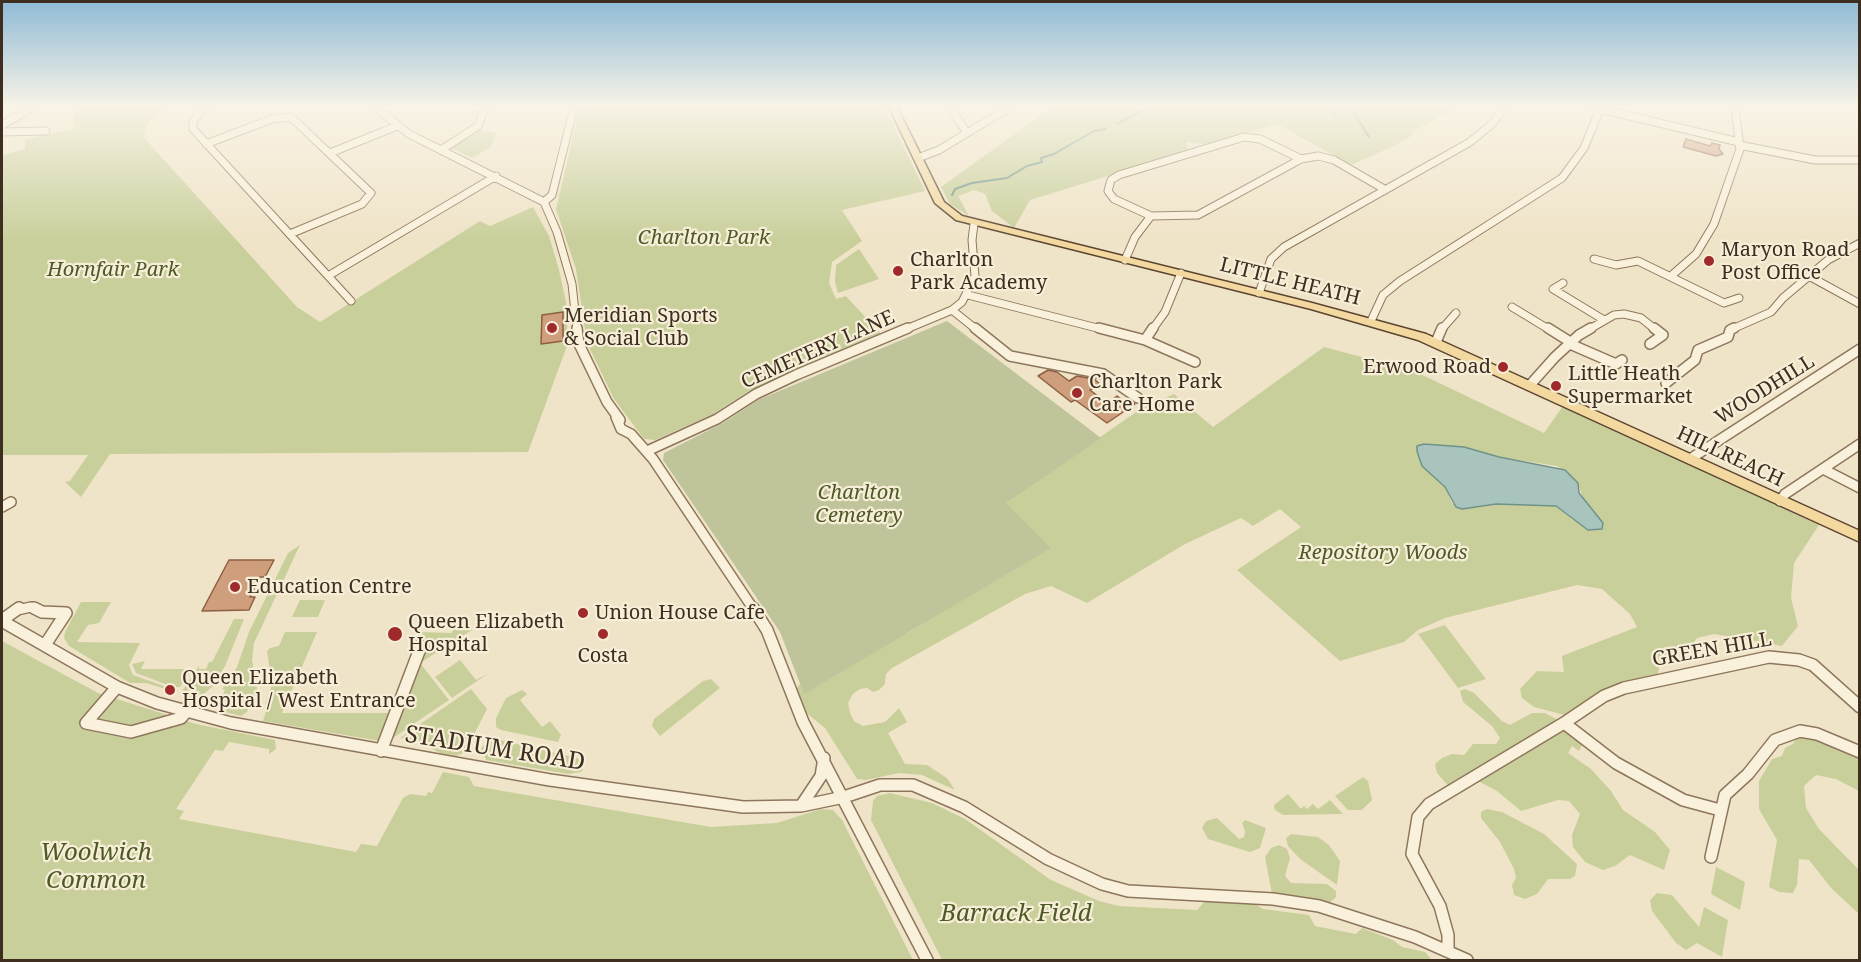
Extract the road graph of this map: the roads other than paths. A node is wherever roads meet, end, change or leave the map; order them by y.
1 (213, 152) edge
2 (445, 152) edge
3 (563, 152) edge
4 (915, 152) edge
5 (936, 152) edge
6 (1195, 152) edge
7 (1286, 152) edge
8 (1450, 152) edge
9 (1581, 152) edge
10 (1736, 152) edge
11 (1779, 152) edge
12 (330, 153) edge
13 (918, 158) junction
14 (1301, 159) junction
15 (1860, 160) edge
16 (496, 176) junction
17 (1384, 189) junction
18 (544, 202) junction
19 (1151, 216) junction
20 (974, 224) junction
21 (290, 234) junction
22 (1860, 243) edge
23 (1594, 259) dead end
24 (1125, 260) junction
25 (1181, 273) junction
26 (328, 276) junction
27 (1671, 276) junction
28 (1809, 276) junction
29 (1563, 283) dead end
30 (1259, 293) junction
31 (968, 295) junction
32 (1739, 298) dead end
33 (351, 301) dead end
34 (1860, 304) edge
35 (1512, 307) dead end
36 (952, 310) junction
37 (1455, 313) dead end
38 (1604, 320) junction
39 (1371, 321) junction
40 (1145, 340) junction
41 (1436, 342) junction
42 (1571, 343) junction
43 (1650, 344) dead end
44 (1860, 349) edge
45 (1622, 360) dead end
46 (1196, 362) dead end
47 (1666, 383) dead end
48 (1530, 385) junction
49 (1138, 398) dead end
50 (1585, 411) joint
51 (1860, 444) edge
52 (647, 451) junction
53 (1690, 459) junction
54 (1823, 469) junction
55 (1860, 488) edge
56 (1780, 501) junction
57 (11, 502) dead end
58 (2, 507) edge
59 (1860, 537) edge
60 (2, 621) edge
61 (45, 645) junction
62 (421, 646) dead end
63 (117, 687) junction
64 (1860, 707) edge
65 (186, 712) junction
66 (1564, 723) junction
67 (381, 751) junction
68 (1860, 752) edge
69 (824, 758) junction
70 (844, 797) junction
71 (801, 806) junction
72 (1720, 810) junction
73 (1711, 856) dead end
74 (1448, 950) junction
75 (927, 960) edge
76 (1467, 960) edge

1 - 21 street
2 - 16 street
3 - 18 street
4 - 13 main road, LITTLE HEATH
5 - 13 street
6 - 19 street
7 - 14 street
8 - 17 street
9 - 39 street
10 - 27 street
11 - 15 street
12 - 21 street
13 - 20 main road, LITTLE HEATH
14 - 17 street
14 - 19 street
16 - 18 street
16 - 26 street
17 - 30 street
18 - 52 street
19 - 24 street
20 - 24 main road, LITTLE HEATH
20 - 31 street
21 - 26 street
22 - 28 street
23 - 27 street
24 - 25 main road, LITTLE HEATH
25 - 30 main road, LITTLE HEATH
25 - 40 street
26 - 33 street
27 - 32 street
28 - 34 street
28 - 47 street
29 - 38 street
30 - 39 main road, LITTLE HEATH
31 - 36 street, CEMETERY LANE
31 - 40 street
35 - 42 street
36 - 49 street
36 - 52 street, CEMETERY LANE
37 - 41 street
38 - 42 street
38 - 43 street
39 - 41 main road, LITTLE HEATH
40 - 46 street
41 - 48 main road, LITTLE HEATH
42 - 45 street
42 - 48 street
44 - 53 street, WOODHILL
48 - 50 main road, LITTLE HEATH
50 - 53 main road, HILLREACH
51 - 54 street
52 - 69 street
53 - 56 main road, HILLREACH
54 - 55 street
54 - 56 street
56 - 59 main road, HILLREACH
57 - 58 street
60 - 61 street, STADIUM ROAD
60 - 61 street, STADIUM ROAD
61 - 63 street, STADIUM ROAD
62 - 67 street
63 - 65 street, STADIUM ROAD
63 - 65 street
64 - 66 street, GREEN HILL
65 - 67 street, STADIUM ROAD
66 - 72 street
66 - 74 street, GREEN HILL
67 - 71 street, STADIUM ROAD
68 - 72 street
69 - 70 street
69 - 71 street
70 - 71 street, STADIUM ROAD
70 - 74 street, STADIUM ROAD
70 - 75 street
72 - 73 street
74 - 76 street, STADIUM ROAD

